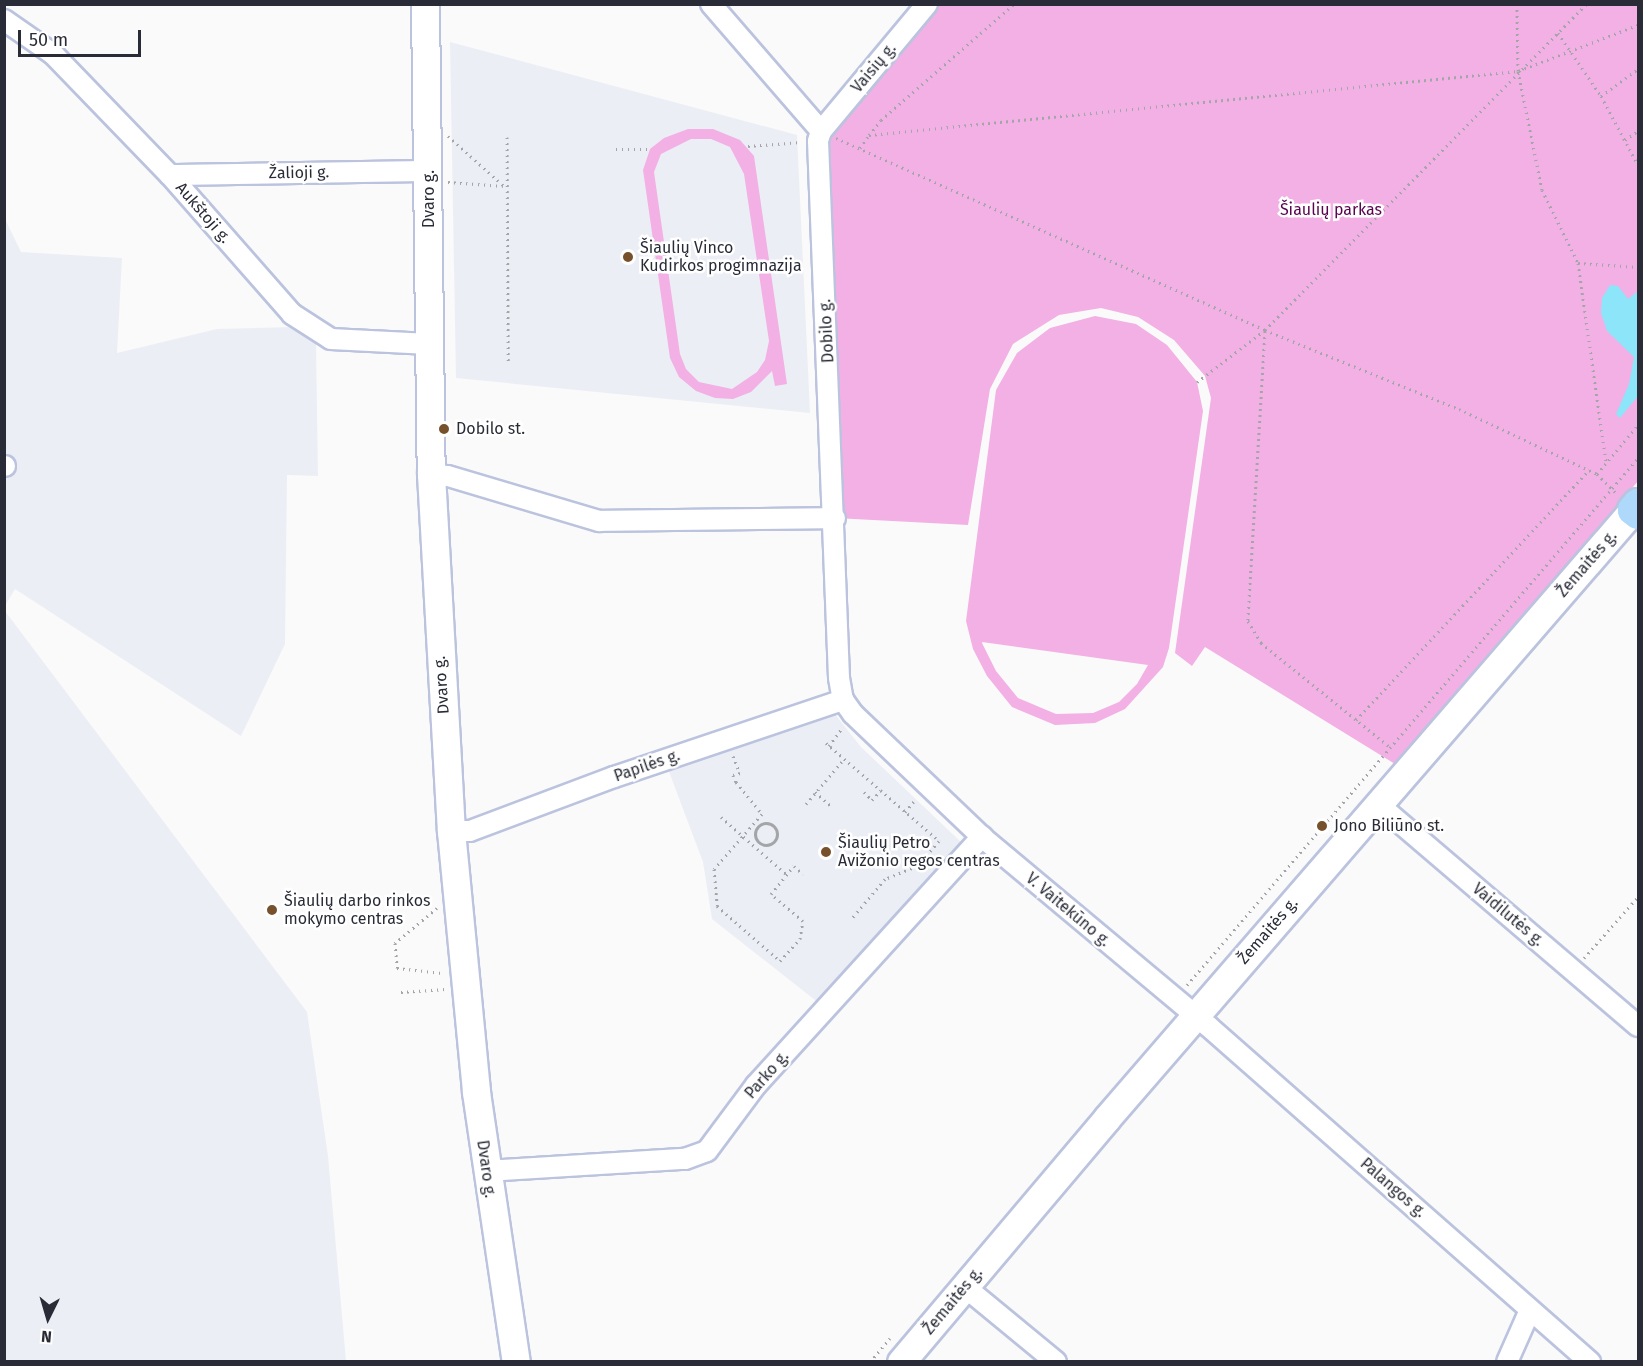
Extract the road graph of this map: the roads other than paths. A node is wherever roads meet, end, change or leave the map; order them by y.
1 (425, 4) edge
2 (711, 4) edge
3 (927, 4) edge
4 (11, 25) edge
5 (820, 136) junction
6 (170, 175) junction
7 (439, 177) junction
8 (429, 344) junction
9 (431, 474) junction
10 (1637, 509) edge
11 (835, 518) junction
12 (848, 707) junction
13 (1378, 804) junction
14 (451, 831) junction
15 (982, 837) junction
16 (1185, 1007) junction
17 (1638, 1026) edge
18 (486, 1171) junction
19 (965, 1287) junction
20 (1530, 1310) junction
21 (516, 1362) edge
22 (901, 1362) edge
23 (1056, 1362) edge
24 (1507, 1362) edge
25 (1590, 1362) edge

1 - 7 main road, Dvaro g.
2 - 5 street
3 - 5 street, Vaisių g.
4 - 6 street, Aukštoji g.
5 - 11 street, Dobilo g.
6 - 7 street, Žalioji g.
6 - 8 street, Aukštoji g.
7 - 8 main road, Dvaro g.
8 - 9 main road, Dvaro g.
9 - 11 street
9 - 14 main road, Dvaro g.
10 - 13 main road, Žemaitės g.
11 - 12 street, Dobilo g.
12 - 14 street, Papilės g.
12 - 15 street, V. Vaitekūno g.
13 - 16 main road, Žemaitės g.
13 - 17 street, Vaidilutės g.
14 - 18 main road, Dvaro g.
15 - 16 street, V. Vaitekūno g.
15 - 18 street, Parko g.
16 - 19 main road, Žemaitės g.
16 - 20 street, Palangos g.
18 - 21 main road, Dvaro g.
19 - 22 main road, Žemaitės g.
19 - 23 street
20 - 24 street
20 - 25 street, Palangos g.

